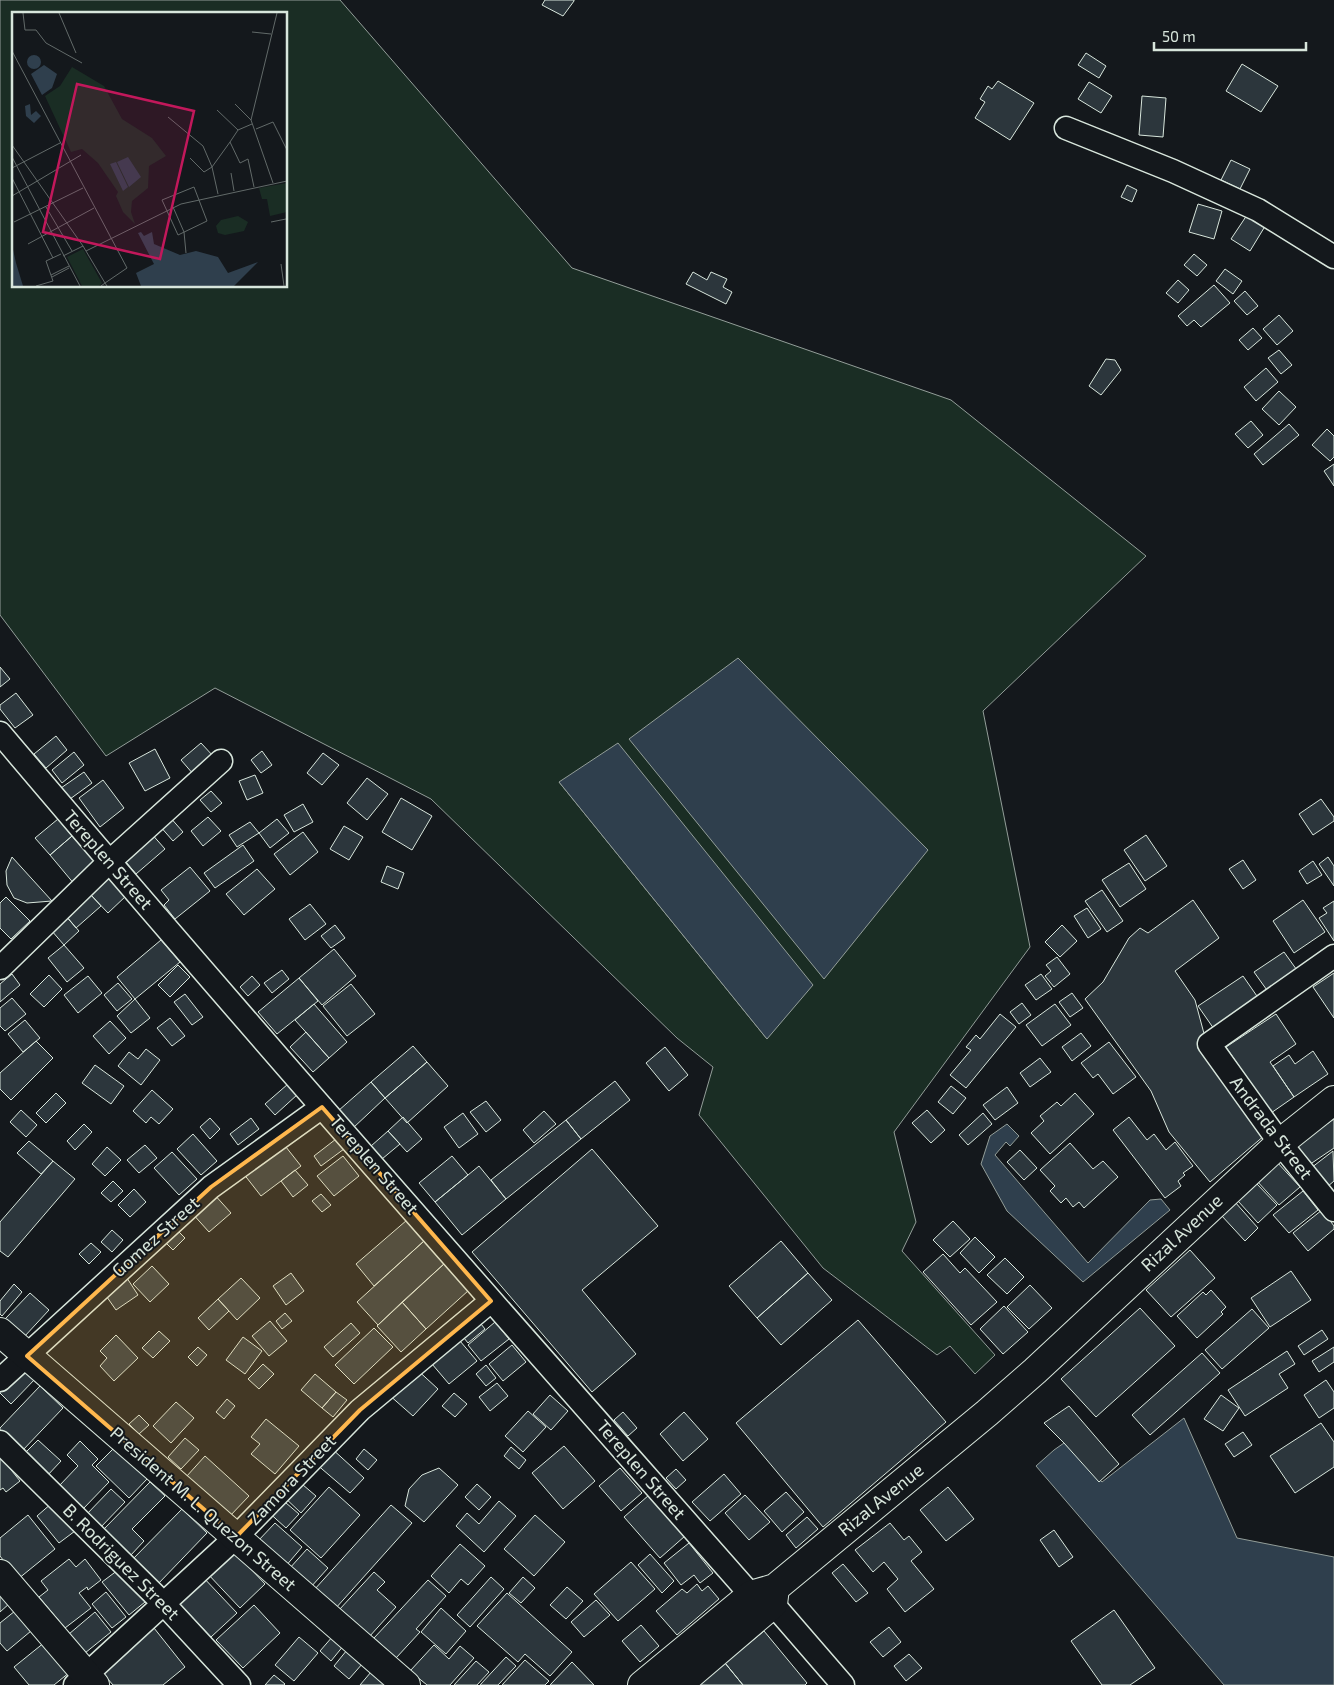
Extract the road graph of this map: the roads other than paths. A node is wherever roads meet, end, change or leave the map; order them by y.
1 (1066, 128) dead end
2 (1334, 257) edge
3 (0, 733) edge
4 (221, 761) dead end
5 (109, 862) junction
6 (1334, 956) edge
7 (0, 968) edge
8 (1334, 1100) edge
9 (322, 1107) junction
10 (1280, 1143) junction
11 (1334, 1210) edge
12 (491, 1301) junction
13 (0, 1332) edge
14 (27, 1356) junction
15 (0, 1380) edge
16 (0, 1442) edge
17 (236, 1537) junction
18 (0, 1574) edge
19 (766, 1595) junction
20 (164, 1604) junction
21 (85, 1682) edge
22 (239, 1685) edge
23 (406, 1685) edge
24 (642, 1685) edge
25 (678, 1685) edge
26 (843, 1685) edge

1 - 2 street
3 - 5 street, Tereplen Street
4 - 5 street
5 - 7 street
5 - 9 street, Tereplen Street
6 - 10 street, Andrada Street
8 - 10 main road, Rizal Avenue
9 - 12 street, Tereplen Street
9 - 14 street, Gomez Street
10 - 11 street, Andrada Street
10 - 19 main road, Rizal Avenue
12 - 17 street, Zamora Street
12 - 19 street, Tereplen Street
13 - 14 main road, President M. L. Quezon Street
14 - 15 street, Gomez Street
14 - 17 main road, President M. L. Quezon Street
16 - 20 street, B. Rodriguez Street
17 - 20 street, Zamora Street
17 - 23 main road, President M. L. Quezon Street
18 - 21 main road
19 - 24 main road, Rizal Avenue
19 - 25 main road, Rizal Avenue
19 - 26 street, Tereplen Street
20 - 21 street, Zamora Street
20 - 22 street, B. Rodriguez Street

